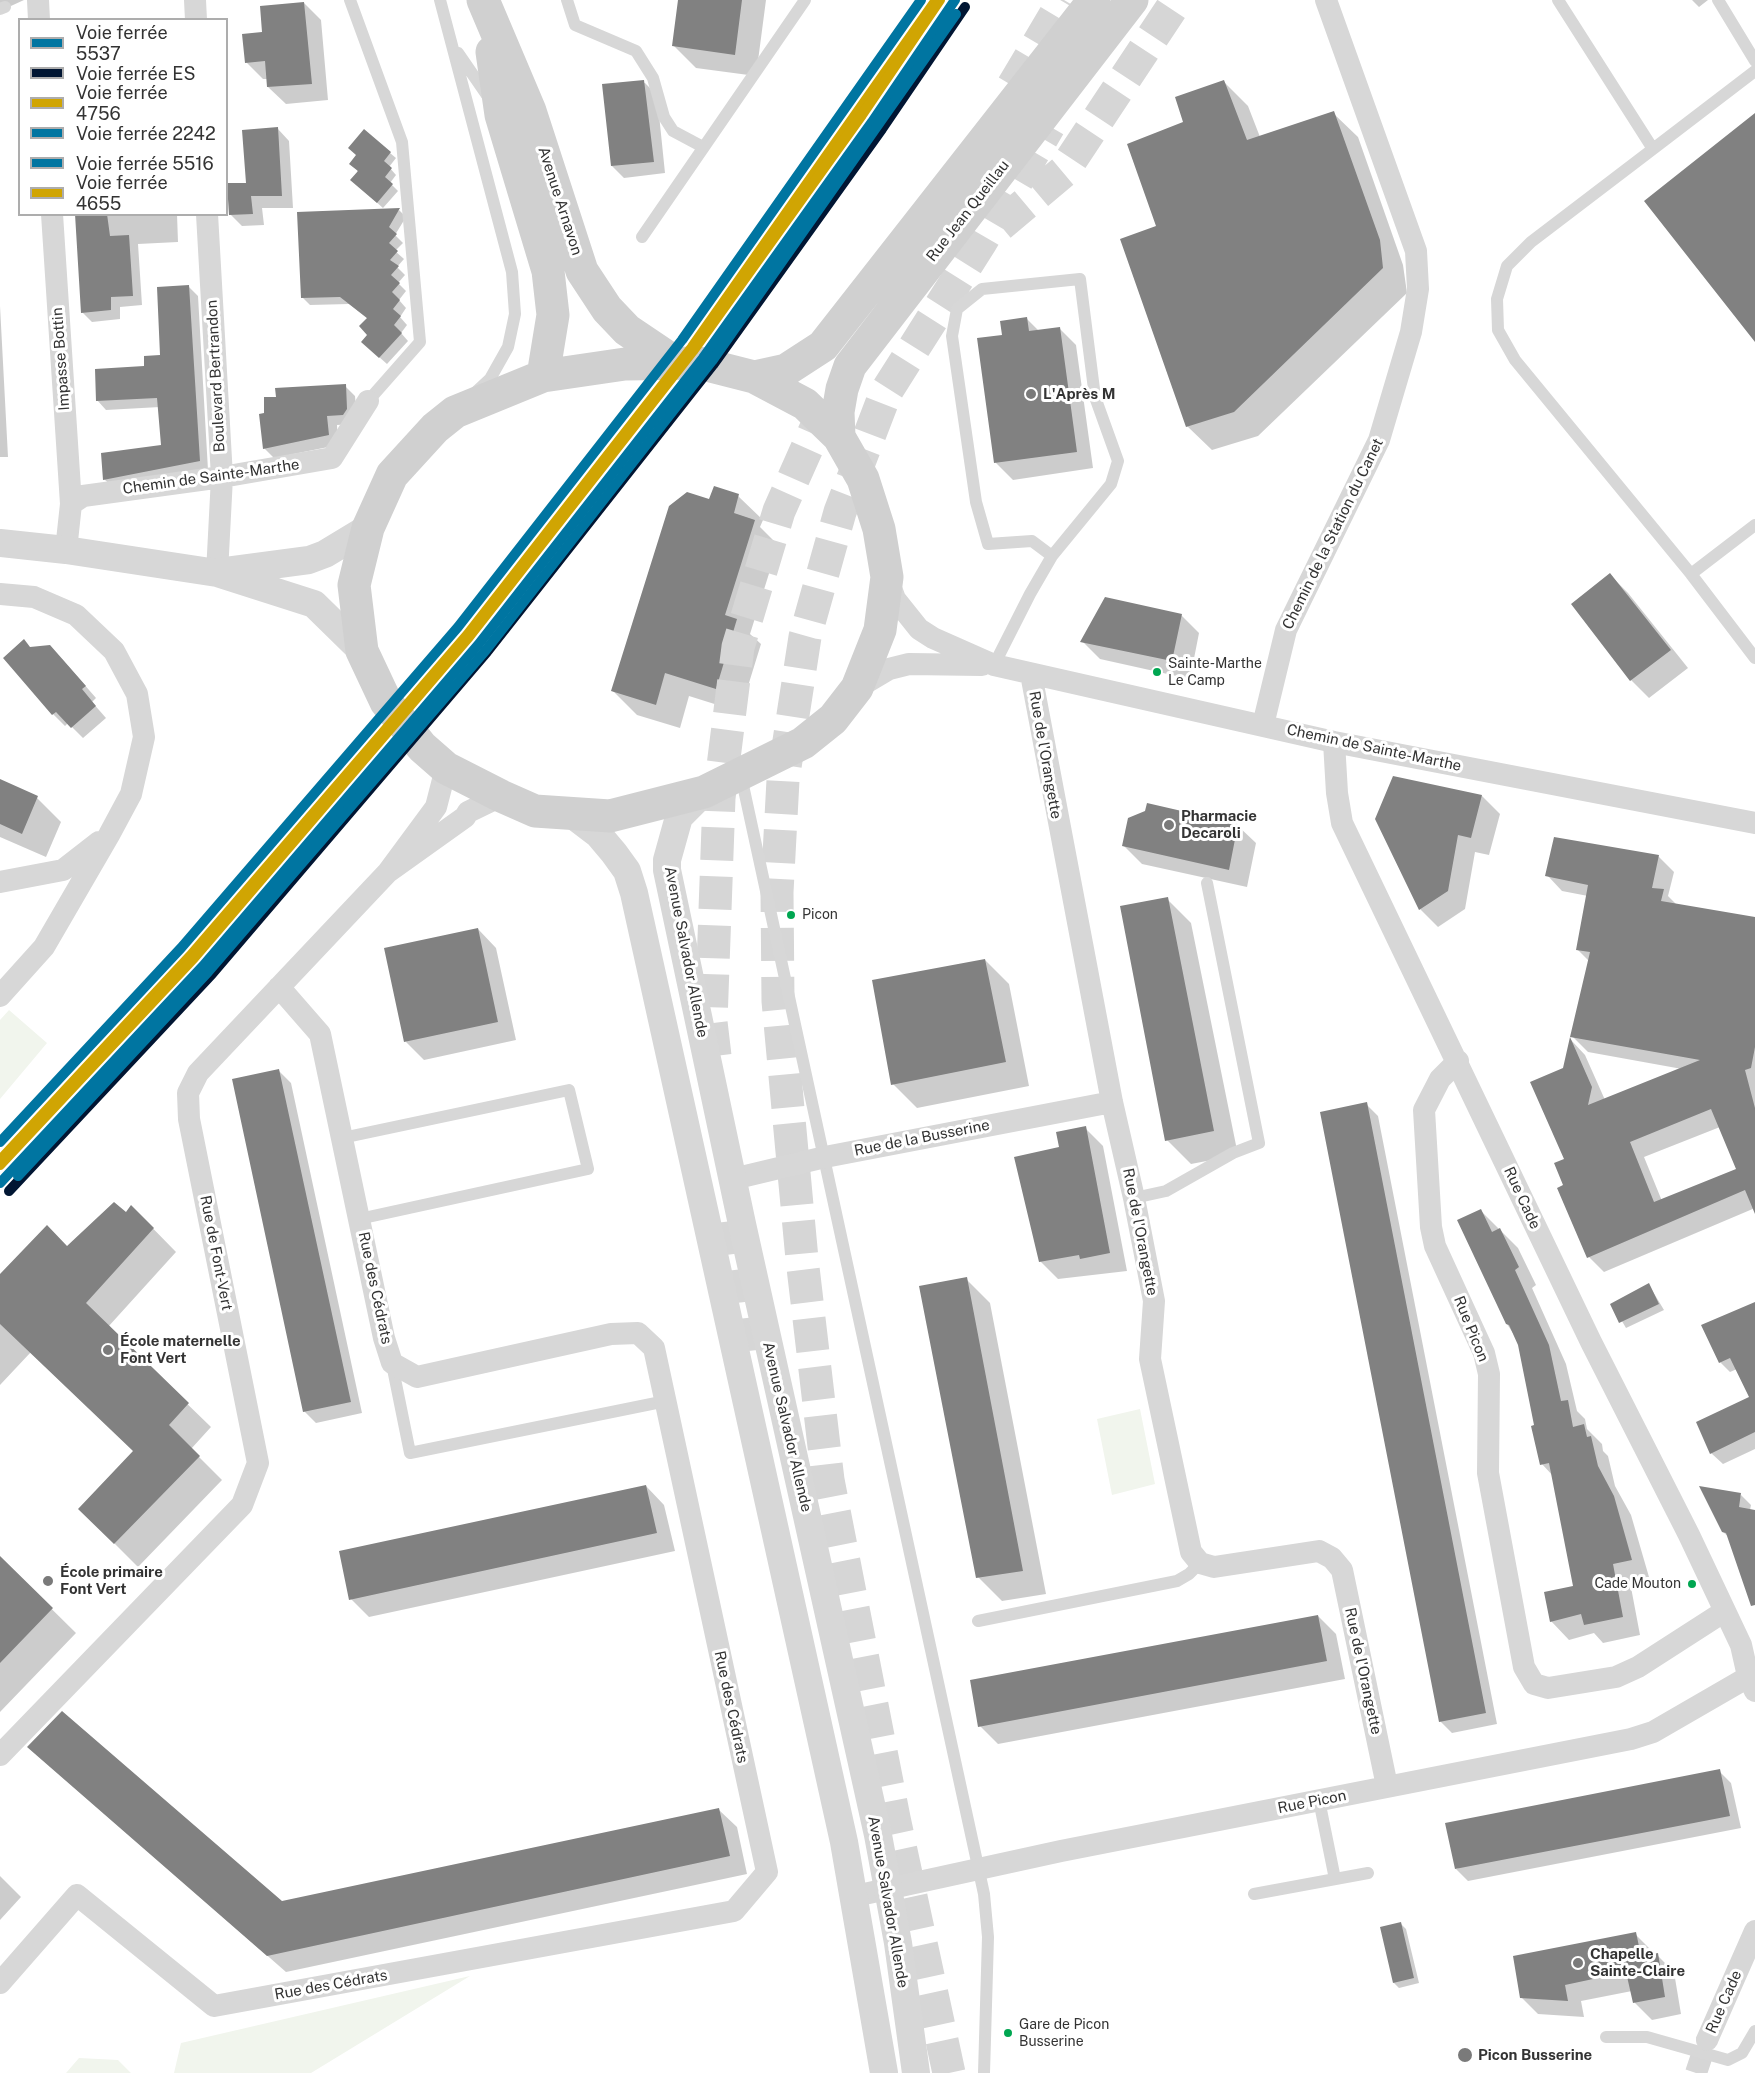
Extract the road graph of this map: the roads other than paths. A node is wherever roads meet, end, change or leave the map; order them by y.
1 (38, 0) edge
2 (195, 0) edge
3 (350, 0) edge
4 (440, 0) edge
5 (567, 0) edge
6 (805, 0) edge
7 (1094, 0) edge
8 (1132, 0) edge
9 (1326, 0) edge
10 (1558, 0) edge
11 (1718, 0) edge
12 (484, 4) edge
13 (39, 18) edge
14 (196, 18) edge
15 (453, 47) junction
16 (1755, 61) edge
17 (1755, 71) edge
18 (501, 115) junction
19 (704, 147) junction
20 (1653, 148) junction
21 (534, 177) dead end
22 (544, 198) dead end
23 (52, 216) edge
24 (207, 216) edge
25 (642, 237) dead end
26 (582, 271) junction
27 (676, 363) junction
28 (543, 376) junction
29 (754, 377) junction
30 (368, 401) joint
31 (455, 412) junction
32 (839, 437) junction
33 (222, 477) junction
34 (70, 504) junction
35 (1755, 525) edge
36 (368, 528) junction
37 (0, 543) edge
38 (66, 550) junction
39 (1052, 556) junction
40 (217, 573) junction
41 (1691, 574) junction
42 (887, 577) junction
43 (0, 594) edge
44 (362, 651) junction
45 (1755, 658) edge
46 (994, 665) junction
47 (1031, 674) junction
48 (857, 688) junction
49 (1263, 725) junction
50 (1334, 742) junction
51 (446, 768) junction
52 (741, 775) junction
53 (704, 792) junction
54 (501, 796) junction
55 (573, 815) junction
56 (1755, 823) edge
57 (108, 835) junction
58 (388, 872) junction
59 (0, 882) edge
60 (1206, 883) dead end
61 (279, 987) junction
62 (0, 996) edge
63 (1458, 1061) junction
64 (1112, 1102) junction
65 (342, 1138) junction
66 (825, 1157) junction
67 (734, 1179) junction
68 (1134, 1198) junction
69 (360, 1219) junction
70 (392, 1362) junction
71 (666, 1401) junction
72 (1200, 1563) junction
73 (1725, 1611) junction
74 (978, 1621) dead end
75 (1751, 1669) edge
76 (0, 1755) edge
77 (1388, 1786) junction
78 (1319, 1800) junction
79 (978, 1868) junction
80 (1368, 1872) dead end
81 (1335, 1879) junction
82 (888, 1888) junction
83 (1254, 1894) dead end
84 (855, 1896) junction
85 (1755, 1930) edge
86 (0, 1983) edge
87 (1755, 2031) edge
88 (1606, 2037) dead end
89 (1707, 2040) tunnel mouth
90 (884, 2073) edge
91 (916, 2073) edge
92 (984, 2073) edge

1 - 13 street
2 - 14 street
3 - 30 lane
4 - 15 lane
5 - 19 lane
6 - 19 lane
7 - 29 main road, Rue Jean Queillau
8 - 32 main road, Rue Jean Queillau
9 - 49 street, Chemin de la Station du Canet
10 - 20 lane
11 - 16 lane
12 - 18 main road, Avenue Arnavon
12 - 26 main road, Avenue Arnavon
15 - 18 lane
15 - 31 lane
17 - 20 lane
18 - 21 lane
18 - 28 main road, Avenue Arnavon
19 - 25 lane
20 - 41 lane
22 - 26 lane
23 - 34 street, Impasse Bottin
24 - 33 street, Boulevard Bertrandon
26 - 27 main road, Avenue Arnavon
27 - 28 main road
27 - 29 main road
28 - 31 main road
29 - 32 main road
30 - 33 street, Chemin de Sainte-Marthe
31 - 36 main road
32 - 42 main road
33 - 34 street, Chemin de Sainte-Marthe
33 - 40 street, Boulevard Bertrandon
34 - 38 street
35 - 41 lane
36 - 40 street
36 - 44 main road
37 - 38 street
38 - 40 street
39 - 39 lane
39 - 46 lane
40 - 44 street
41 - 45 lane
42 - 46 street, Chemin de Sainte-Marthe
42 - 48 main road
43 - 57 street
44 - 51 main road
46 - 47 street, Chemin de Sainte-Marthe
46 - 48 street, Chemin de Sainte-Marthe
47 - 49 street, Chemin de Sainte-Marthe
47 - 64 street, Rue de l'Orangette
48 - 52 main road
49 - 50 street, Chemin de Sainte-Marthe
50 - 56 street, Chemin de Sainte-Marthe
50 - 63 street, Rue Cade
51 - 54 main road
51 - 58 street, Rue de Font-Vert
52 - 53 main road
52 - 66 lane
53 - 55 main road
53 - 67 street, Avenue Salvador Allende
54 - 55 main road
54 - 58 street, Rue de Font-Vert
55 - 84 street, Avenue Salvador Allende
57 - 59 street
57 - 62 street
58 - 61 street, Rue de Font-Vert
60 - 68 lane
61 - 65 street, Rue des Cédrats
61 - 76 street, Rue de Font-Vert
63 - 73 street, Rue Cade
63 - 73 street, Rue Picon
64 - 66 street, Rue de la Busserine
64 - 68 street, Rue de l'Orangette
65 - 69 street, Rue des Cédrats
65 - 69 lane
66 - 67 street, Rue de la Busserine
66 - 79 lane
67 - 82 street, Avenue Salvador Allende
68 - 72 street, Rue de l'Orangette
69 - 70 street, Rue des Cédrats
70 - 71 street, Rue des Cédrats
70 - 71 lane
71 - 86 street, Rue des Cédrats
72 - 74 lane
72 - 77 street, Rue de l'Orangette
73 - 75 street, Rue Cade
75 - 77 street, Rue Picon
77 - 78 street, Rue Picon
78 - 79 street, Rue Picon
78 - 81 lane
79 - 82 street, Rue Picon
79 - 92 lane
80 - 81 lane
81 - 83 lane
82 - 84 street, Rue Picon
82 - 91 street, Avenue Salvador Allende
84 - 90 street, Avenue Salvador Allende
85 - 89 street, Rue Cade
87 - 88 lane

